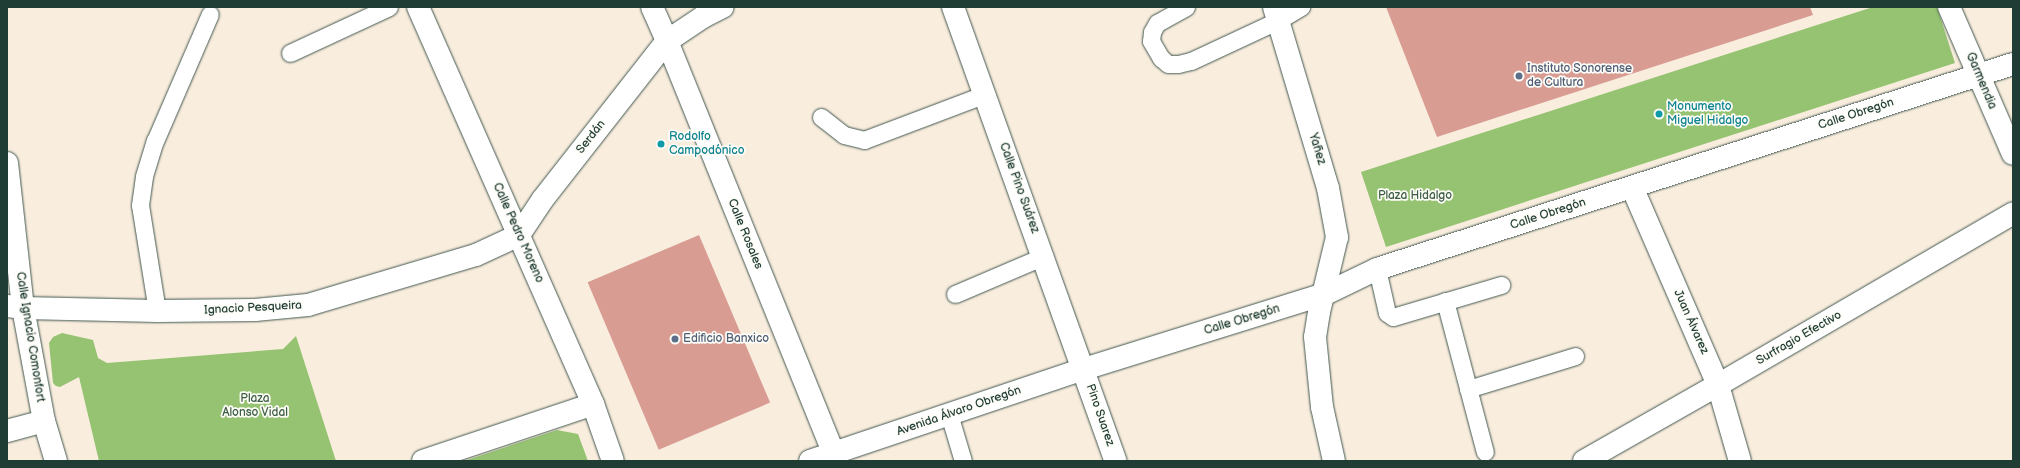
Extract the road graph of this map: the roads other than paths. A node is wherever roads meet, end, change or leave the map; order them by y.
1 (389, 7) edge
2 (418, 7) edge
3 (652, 7) edge
4 (723, 7) edge
5 (953, 7) edge
6 (1186, 7) edge
7 (1301, 7) edge
8 (1949, 7) edge
9 (210, 14) dead end
10 (1276, 14) edge
11 (667, 41) junction
12 (290, 53) dead end
13 (2013, 64) edge
14 (1979, 74) junction
15 (986, 94) junction
16 (821, 117) dead end
17 (2013, 154) edge
18 (7, 163) edge
19 (1632, 187) junction
20 (2013, 213) edge
21 (519, 235) junction
22 (1044, 256) junction
23 (1377, 268) junction
24 (1501, 285) dead end
25 (955, 294) dead end
26 (1325, 294) junction
27 (1445, 301) junction
28 (15, 307) edge
29 (157, 311) junction
30 (1576, 356) dead end
31 (1084, 369) junction
32 (1718, 385) junction
33 (1468, 389) junction
34 (593, 404) junction
35 (949, 414) junction
36 (44, 421) junction
37 (7, 430) edge
38 (1485, 452) dead end
39 (835, 457) edge
40 (1329, 459) edge
41 (56, 461) edge
42 (423, 461) edge
43 (613, 461) edge
44 (810, 461) edge
45 (963, 461) edge
46 (1116, 461) edge
47 (1584, 461) edge
48 (1740, 461) edge

1 - 12 lane
2 - 21 street, Calle Pedro Moreno
3 - 11 street, Calle Rosales
4 - 11 street, Serdán
5 - 15 street, Calle Pino Suárez
6 - 10 lane
7 - 10 lane
8 - 14 street, Garmendia
9 - 29 lane
10 - 26 street, Yañez
11 - 21 street, Serdán
11 - 39 street, Calle Rosales
13 - 14 street, Calle Obregón
14 - 17 street, Garmendia
14 - 19 street, Calle Obregón
15 - 16 lane
15 - 22 street, Calle Pino Suárez
18 - 28 street, Calle Ignacio Comonfort
19 - 23 street, Calle Obregón
19 - 32 street, Juan Álvarez
20 - 32 street, Surfragio Efectivo
21 - 29 street, Ignacio Pesqueira
21 - 34 street, Calle Pedro Moreno
22 - 25 lane
22 - 31 street, Calle Pino Suárez
23 - 26 street, Calle Obregón
23 - 27 lane
24 - 27 lane
26 - 31 street, Calle Obregón
26 - 40 street, Yañez
27 - 33 lane
28 - 29 street, Ignacio Pesqueira
28 - 36 street, Calle Ignacio Comonfort
30 - 33 lane
31 - 35 street, Avenida Álvaro Obregón
31 - 46 street, Pino Suarez
32 - 47 street, Surfragio Efectivo
32 - 48 street, Juan Álvarez
33 - 38 lane
34 - 42 street
34 - 43 street, Calle Pedro Moreno
35 - 39 street, Avenida Álvaro Obregón
35 - 45 lane
36 - 37 street
36 - 41 street, Calle Ignacio Comonfort
39 - 44 street, Avenida Álvaro Obregón

